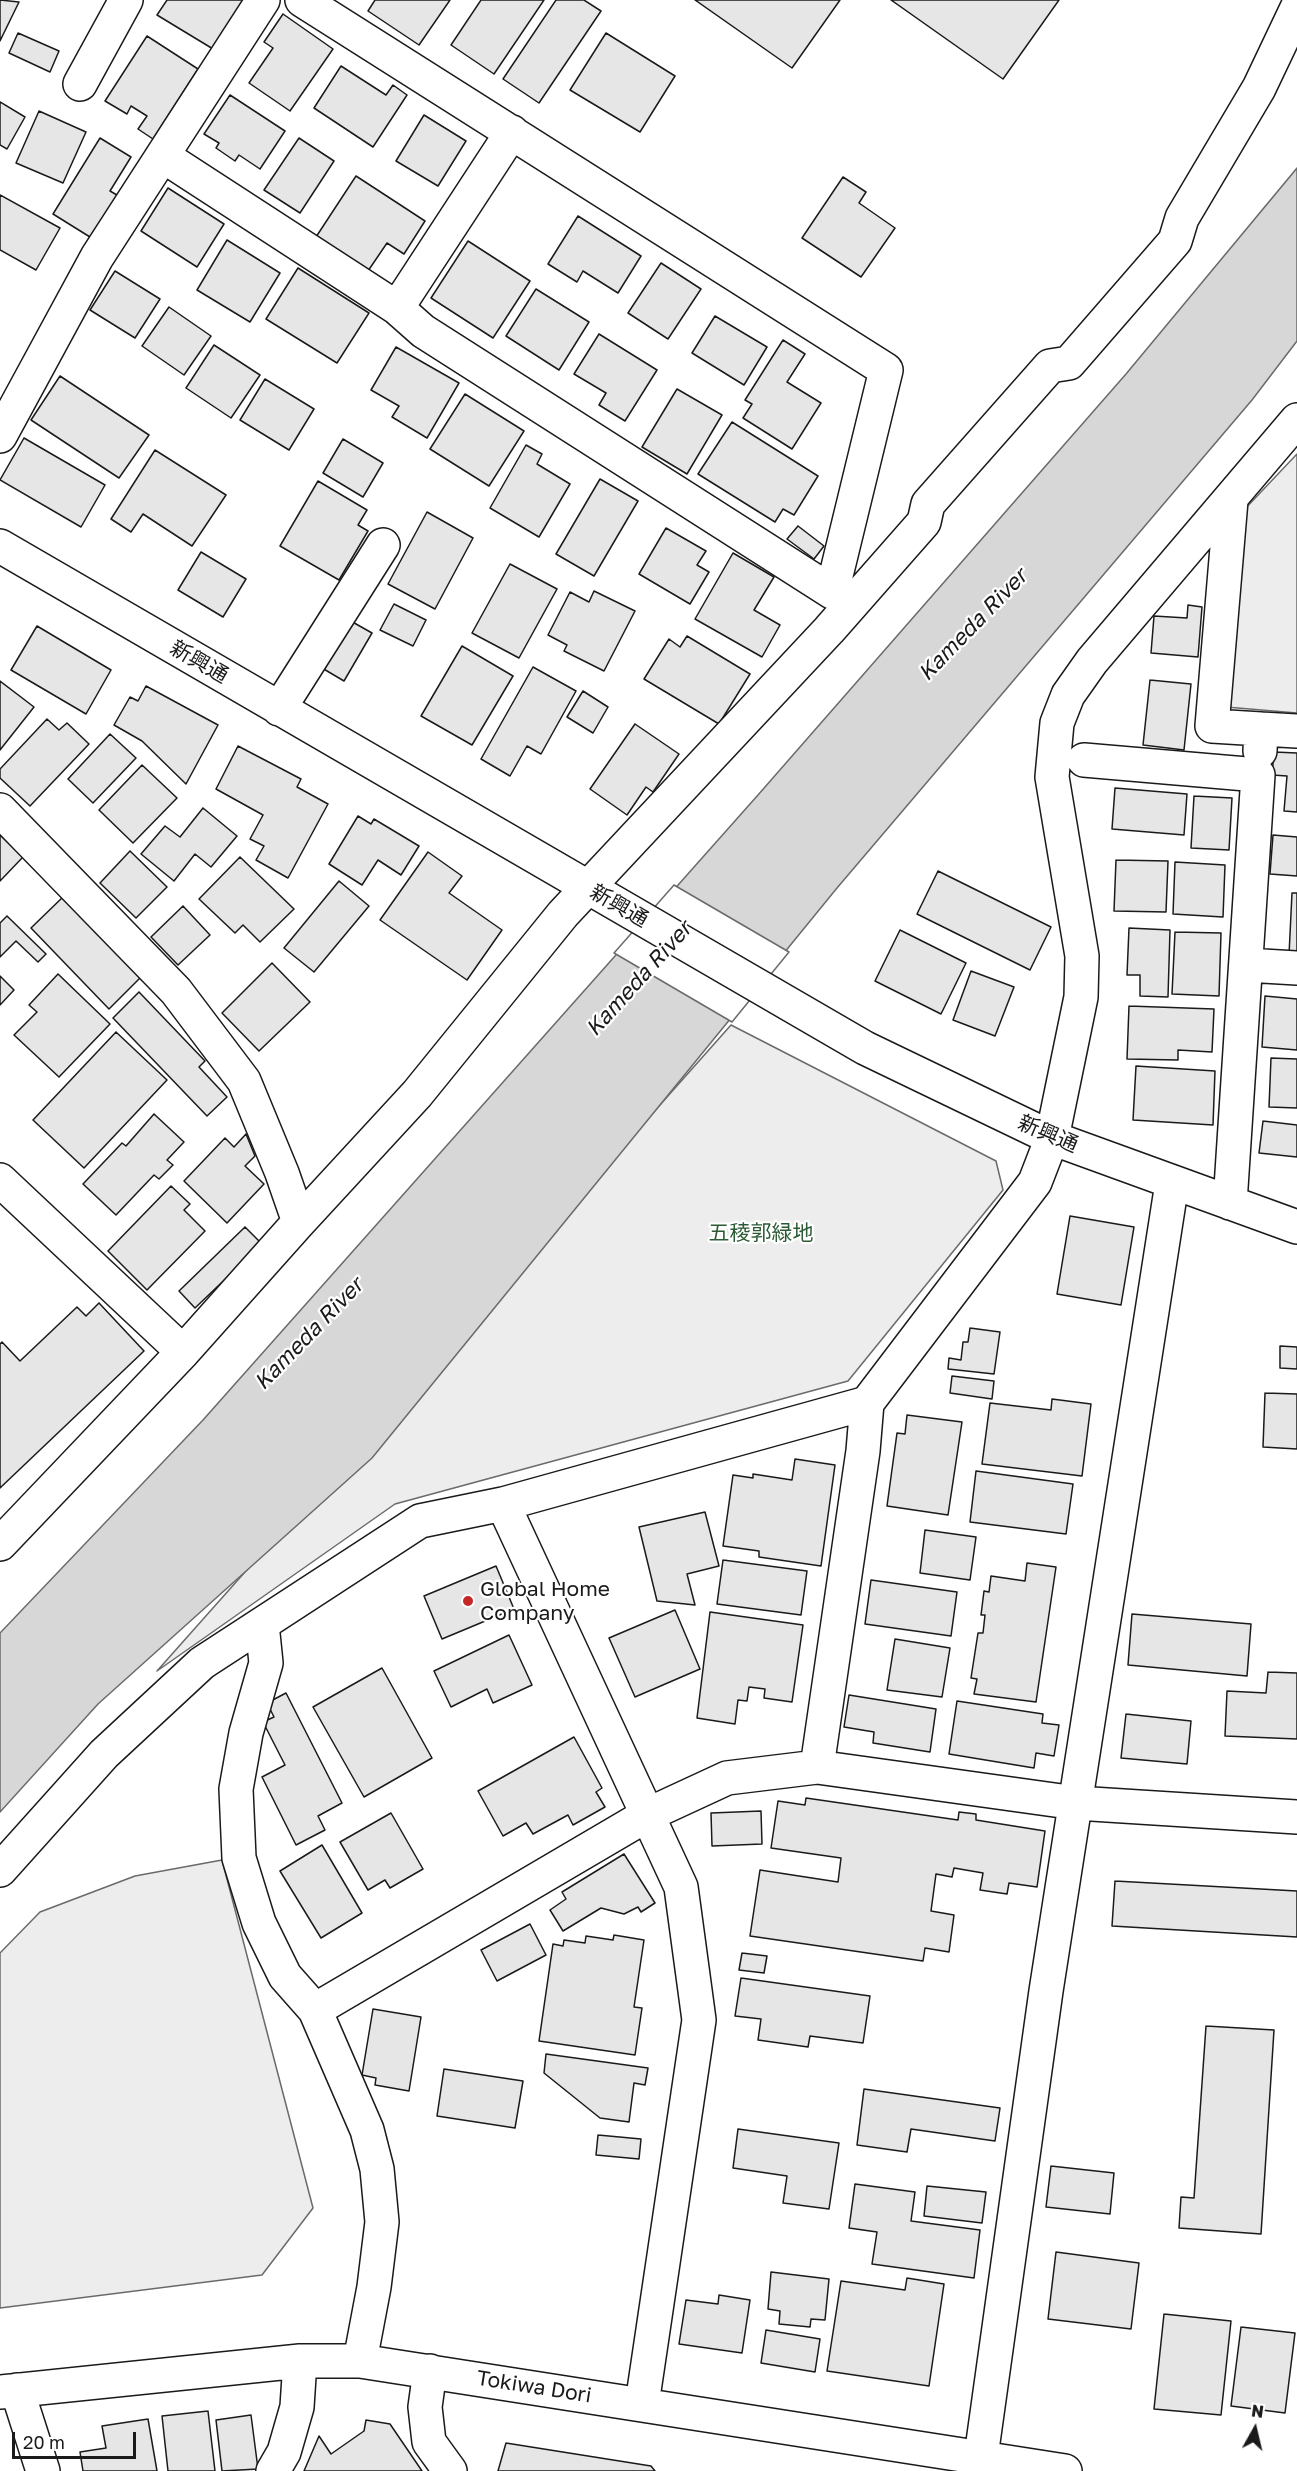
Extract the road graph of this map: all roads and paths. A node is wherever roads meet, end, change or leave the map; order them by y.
1 (126, 0) edge
2 (263, 0) edge
3 (302, 0) edge
4 (1297, 8) edge
5 (80, 84) dead end
6 (512, 132) junction
7 (163, 156) junction
8 (397, 308) junction
9 (1297, 420) edge
10 (0, 436) edge
11 (1231, 500) junction
12 (383, 545) dead end
13 (0, 546) edge
14 (832, 592) junction
15 (829, 630) junction
16 (279, 709) junction
17 (1212, 726) junction
18 (1261, 729) junction
19 (1297, 731) edge
20 (1084, 760) dead end
21 (1209, 770) junction
22 (1258, 775) junction
23 (0, 810) edge
24 (597, 894) junction
25 (1246, 965) junction
26 (1297, 968) edge
27 (1052, 1138) junction
28 (0, 1180) edge
29 (1172, 1183) junction
30 (1230, 1203) junction
31 (299, 1222) junction
32 (1297, 1227) edge
33 (183, 1352) junction
34 (867, 1403) junction
35 (503, 1504) junction
36 (0, 1544) edge
37 (262, 1624) junction
38 (817, 1767) junction
39 (1076, 1803) junction
40 (647, 1815) junction
41 (1297, 1817) edge
42 (0, 1870) edge
43 (315, 2010) junction
44 (300, 2361) junction
45 (360, 2361) junction
46 (430, 2371) junction
47 (8, 2391) edge
48 (642, 2404) junction
49 (980, 2464) edge
50 (43, 2471) edge
51 (273, 2471) edge
52 (450, 2471) edge
53 (1065, 2471) edge

1 - 5 street
2 - 7 street
3 - 6 street
4 - 15 street
6 - 8 street
6 - 14 street
7 - 8 street
7 - 10 street
8 - 14 street
9 - 11 street
11 - 17 street
11 - 27 street
12 - 16 street
13 - 16 street, 新興通
14 - 15 street
15 - 24 street
16 - 24 street, 新興通
17 - 18 street
17 - 21 street
18 - 19 street
18 - 22 street
20 - 21 street
21 - 22 street
22 - 25 street
23 - 31 street
24 - 27 street, 新興通
24 - 31 street
25 - 26 street
25 - 30 street
27 - 29 street, 新興通
27 - 34 street
28 - 33 street
29 - 30 street, 新興通
29 - 39 street
30 - 32 street, 新興通
31 - 33 street
33 - 36 street
34 - 35 street
34 - 38 street
35 - 37 street
35 - 40 street
37 - 42 street
37 - 43 street
38 - 39 street
38 - 40 street
39 - 41 street
39 - 49 street
40 - 43 street
40 - 48 street
43 - 45 street
44 - 45 street, Tokiwa Dori
44 - 47 street, Tokiwa Dori
44 - 51 street
45 - 46 street, Tokiwa Dori
46 - 48 street, Tokiwa Dori
46 - 52 street
47 - 50 street
48 - 49 street, Tokiwa Dori
49 - 53 street, Tokiwa Dori

